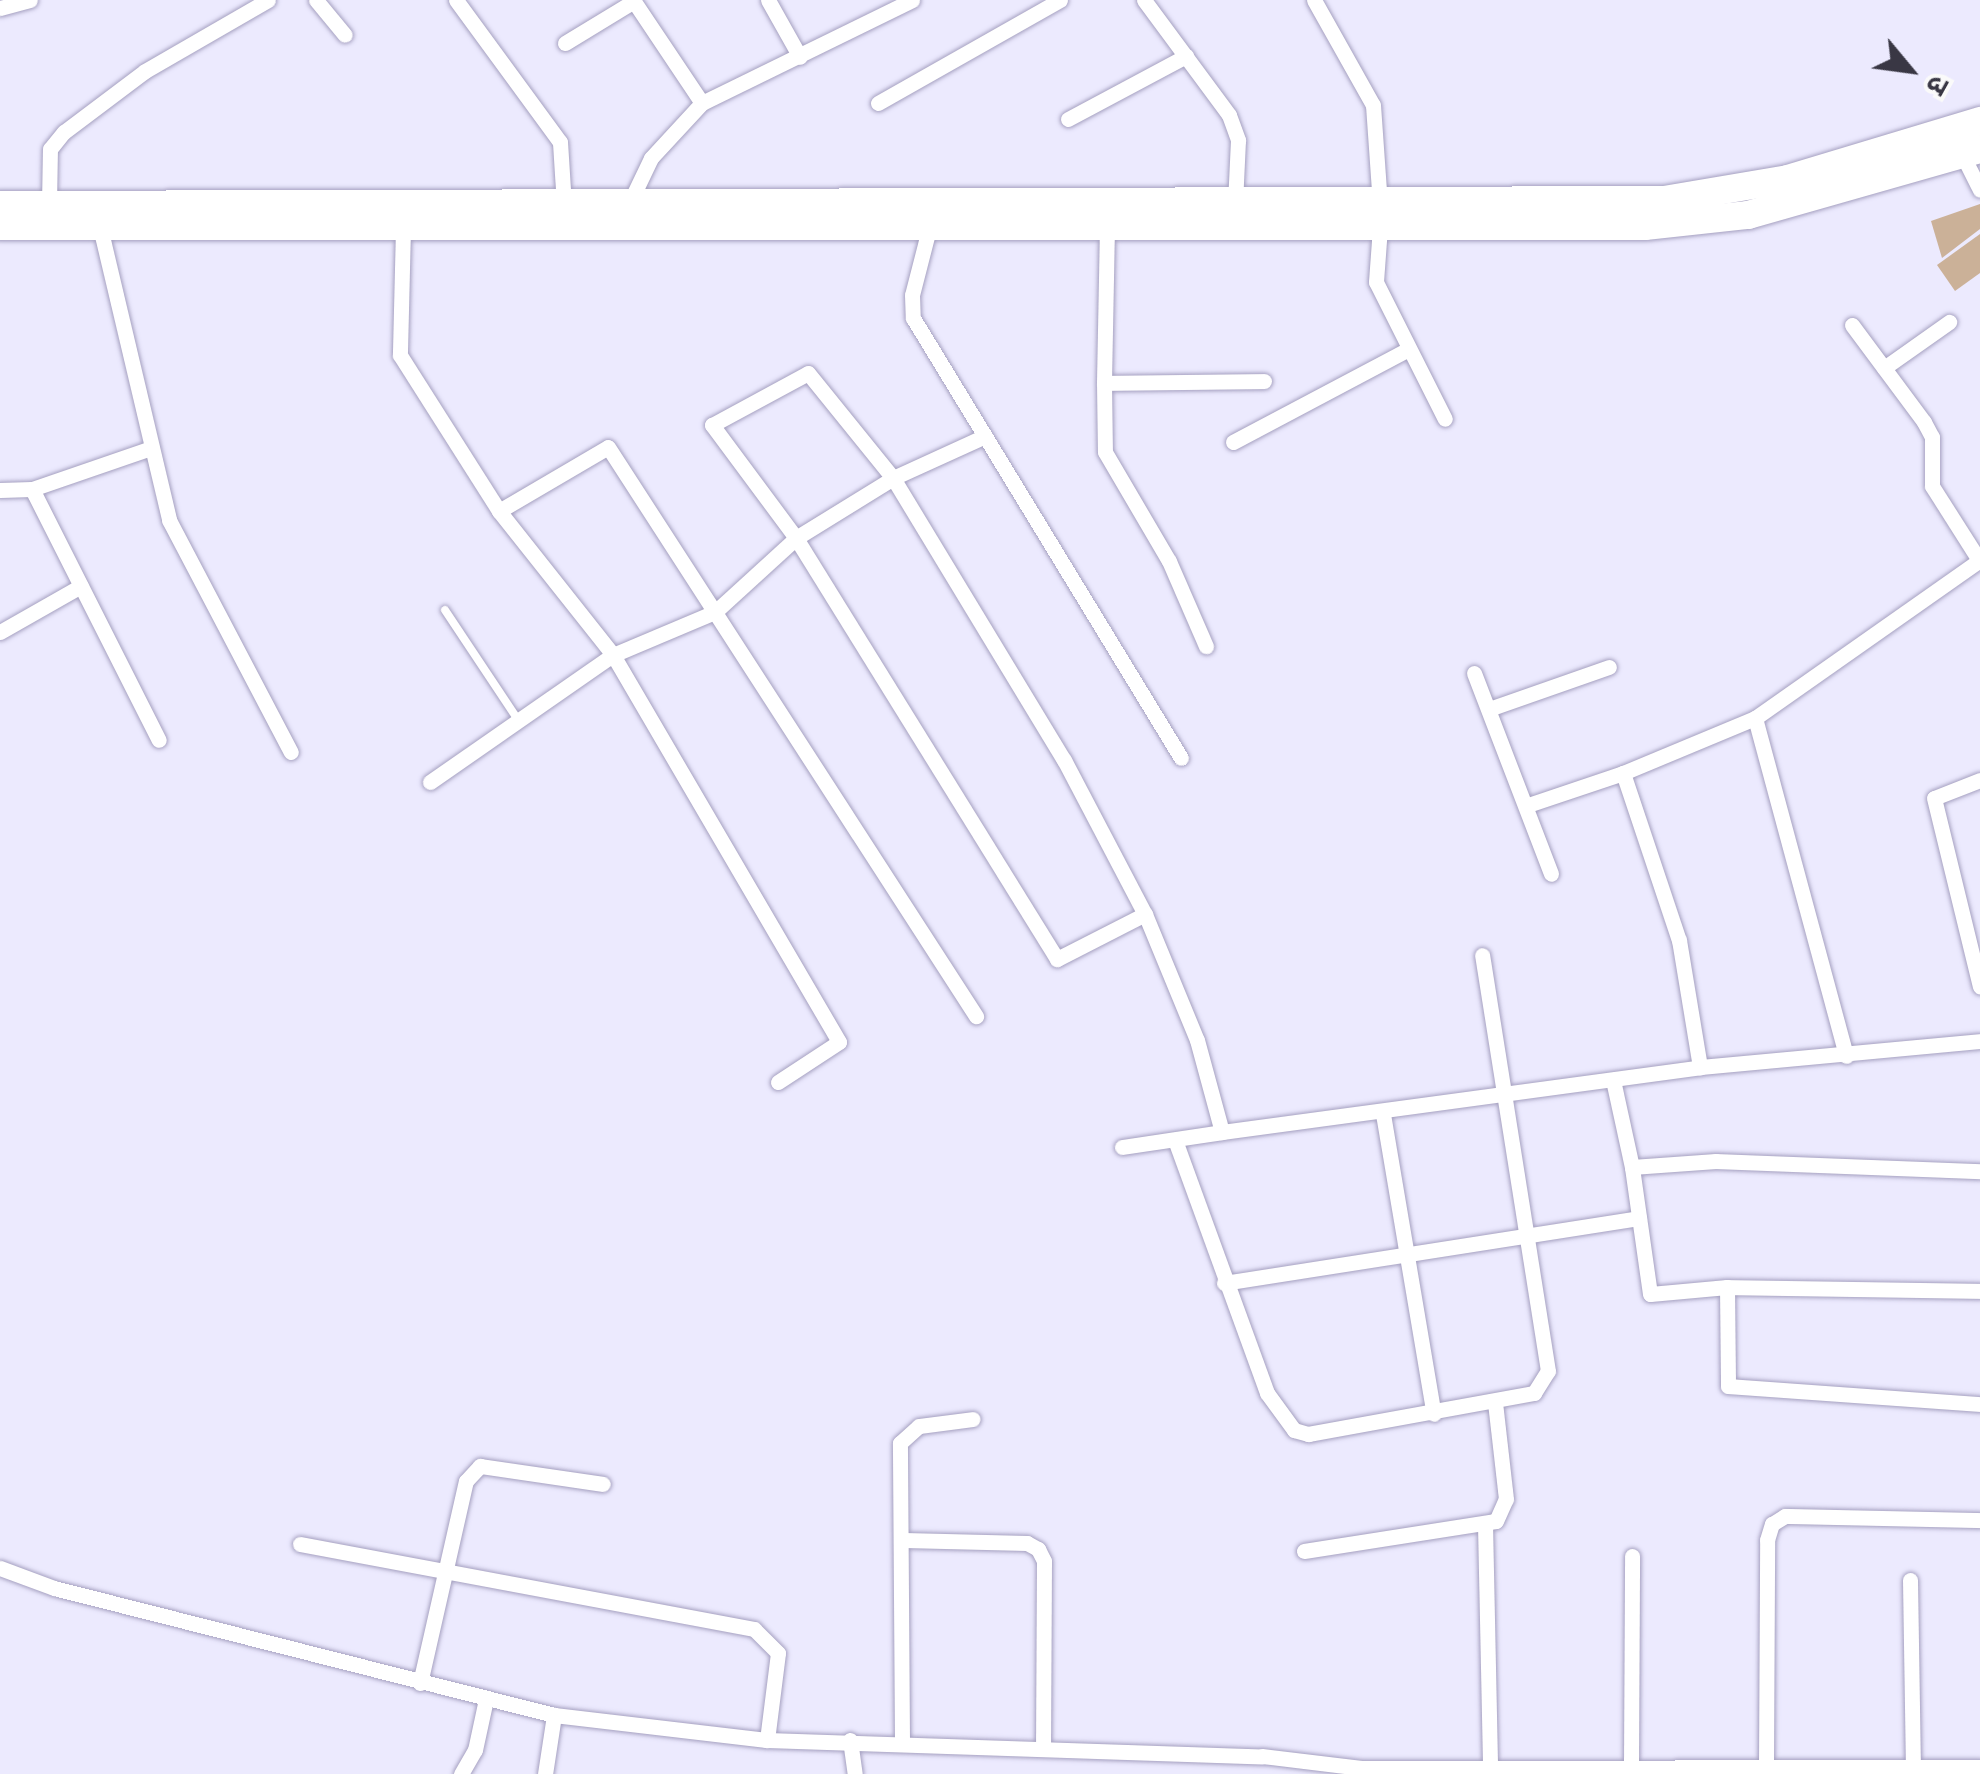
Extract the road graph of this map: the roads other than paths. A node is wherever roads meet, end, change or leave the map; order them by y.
1 (30, 0) edge
2 (268, 0) edge
3 (316, 0) edge
4 (456, 0) edge
5 (768, 0) edge
6 (912, 0) edge
7 (1060, 0) edge
8 (1144, 0) edge
9 (1314, 0) edge
10 (633, 1) edge
11 (883, 7) edge
12 (0, 8) edge
13 (345, 35) dead end
14 (565, 43) dead end
15 (1186, 56) junction
16 (800, 58) junction
17 (702, 103) junction
18 (878, 103) dead end
19 (1068, 119) dead end
20 (1980, 120) edge
21 (1971, 151) edge
22 (1980, 190) edge
23 (49, 204) junction
24 (1235, 204) junction
25 (0, 205) edge
26 (564, 206) junction
27 (628, 206) junction
28 (1380, 215) junction
29 (0, 226) edge
30 (930, 226) junction
31 (1107, 226) junction
32 (100, 227) junction
33 (403, 228) junction
34 (1949, 322) dead end
35 (1852, 325) dead end
36 (1410, 348) junction
37 (1884, 368) junction
38 (1264, 381) dead end
39 (1104, 383) junction
40 (1445, 420) dead end
41 (985, 436) junction
42 (1234, 442) dead end
43 (152, 448) junction
44 (892, 478) junction
45 (32, 489) junction
46 (0, 490) edge
47 (499, 511) junction
48 (796, 538) junction
49 (1980, 560) edge
50 (81, 586) junction
51 (445, 610) dead end
52 (714, 612) junction
53 (0, 632) edge
54 (1206, 646) dead end
55 (613, 654) junction
56 (1609, 667) dead end
57 (1474, 673) dead end
58 (1489, 710) junction
59 (1755, 718) junction
60 (518, 720) junction
61 (159, 740) dead end
62 (291, 752) dead end
63 (1181, 758) dead end
64 (1623, 773) junction
65 (1980, 780) edge
66 (430, 782) dead end
67 (1528, 805) junction
68 (1552, 874) dead end
69 (1144, 914) junction
70 (1482, 955) dead end
71 (1980, 986) edge
72 (976, 1016) dead end
73 (1980, 1040) edge
74 (1846, 1056) junction
75 (1700, 1068) junction
76 (1613, 1080) junction
77 (778, 1082) dead end
78 (1506, 1096) junction
79 (1383, 1114) junction
80 (1222, 1132) junction
81 (1175, 1140) junction
82 (1122, 1147) dead end
83 (1632, 1167) junction
84 (1980, 1170) edge
85 (1640, 1218) junction
86 (1528, 1240) junction
87 (1406, 1253) junction
88 (1224, 1282) junction
89 (1727, 1287) junction
90 (1980, 1291) edge
91 (1495, 1403) junction
92 (1980, 1404) edge
93 (1434, 1414) junction
94 (973, 1419) dead end
95 (603, 1484) dead end
96 (1980, 1520) edge
97 (1485, 1524) junction
98 (904, 1540) junction
99 (300, 1544) dead end
100 (1304, 1551) dead end
101 (1632, 1556) dead end
102 (0, 1568) edge
103 (448, 1572) junction
104 (1910, 1580) dead end
105 (420, 1683) junction
106 (486, 1698) junction
107 (554, 1715) junction
108 (768, 1740) junction
109 (850, 1740) junction
110 (902, 1740) junction
111 (1043, 1746) junction
112 (1631, 1764) junction
113 (1766, 1764) junction
114 (1490, 1767) junction
115 (1913, 1767) junction
116 (1980, 1767) edge
117 (461, 1774) edge
118 (545, 1774) edge
119 (854, 1774) edge

1 - 12 street
2 - 23 street
3 - 13 street
4 - 26 street
5 - 16 street
6 - 11 street
7 - 18 street
8 - 15 street
9 - 28 street
10 - 14 street
10 - 17 street
11 - 16 street
15 - 19 street
15 - 24 street
16 - 17 street
17 - 27 street
20 - 28 highway
21 - 22 street
21 - 28 highway
23 - 25 highway
23 - 26 highway
24 - 27 highway
24 - 28 highway
26 - 27 highway
28 - 31 highway
28 - 36 street
29 - 32 highway
30 - 31 highway
30 - 33 highway
30 - 41 street
31 - 39 street
32 - 33 highway
32 - 43 street
33 - 47 street
34 - 37 street
35 - 37 street
36 - 40 street
36 - 42 street
37 - 49 street
38 - 39 street
39 - 54 street
41 - 44 street
41 - 63 street
43 - 45 street
43 - 62 street
44 - 48 street
44 - 48 street
44 - 69 street
45 - 46 street
45 - 50 street
47 - 52 street
47 - 55 street
48 - 52 street
48 - 69 street
49 - 59 street
50 - 53 street
50 - 61 street
51 - 60 lane
52 - 55 street
52 - 72 street
55 - 60 street
55 - 77 street
56 - 58 street
57 - 58 street
58 - 67 street
59 - 64 street
59 - 74 street
60 - 66 street
64 - 67 street
64 - 75 street
65 - 71 street
67 - 68 street
69 - 80 street
70 - 78 street
73 - 74 street
74 - 75 street
75 - 76 street
76 - 78 street
76 - 83 street
78 - 79 street
78 - 86 street
79 - 80 street
79 - 87 street
80 - 81 street
81 - 82 street
81 - 88 street
83 - 84 street
83 - 85 street
85 - 86 street
85 - 89 street
86 - 87 street
86 - 91 street
87 - 88 street
87 - 93 street
88 - 93 street
89 - 90 street
89 - 92 street
91 - 93 street
91 - 97 street
94 - 98 street
95 - 103 street
96 - 113 street
97 - 100 street
97 - 114 street
98 - 110 street
98 - 111 street
99 - 103 street
101 - 112 street
102 - 105 street
103 - 105 street
103 - 108 street
104 - 115 street
105 - 106 street
106 - 107 street
106 - 117 street
107 - 108 street
107 - 118 street
108 - 109 street
109 - 110 street
109 - 119 street
110 - 111 street
111 - 114 street
112 - 113 street
112 - 114 street
113 - 115 street
115 - 116 street

